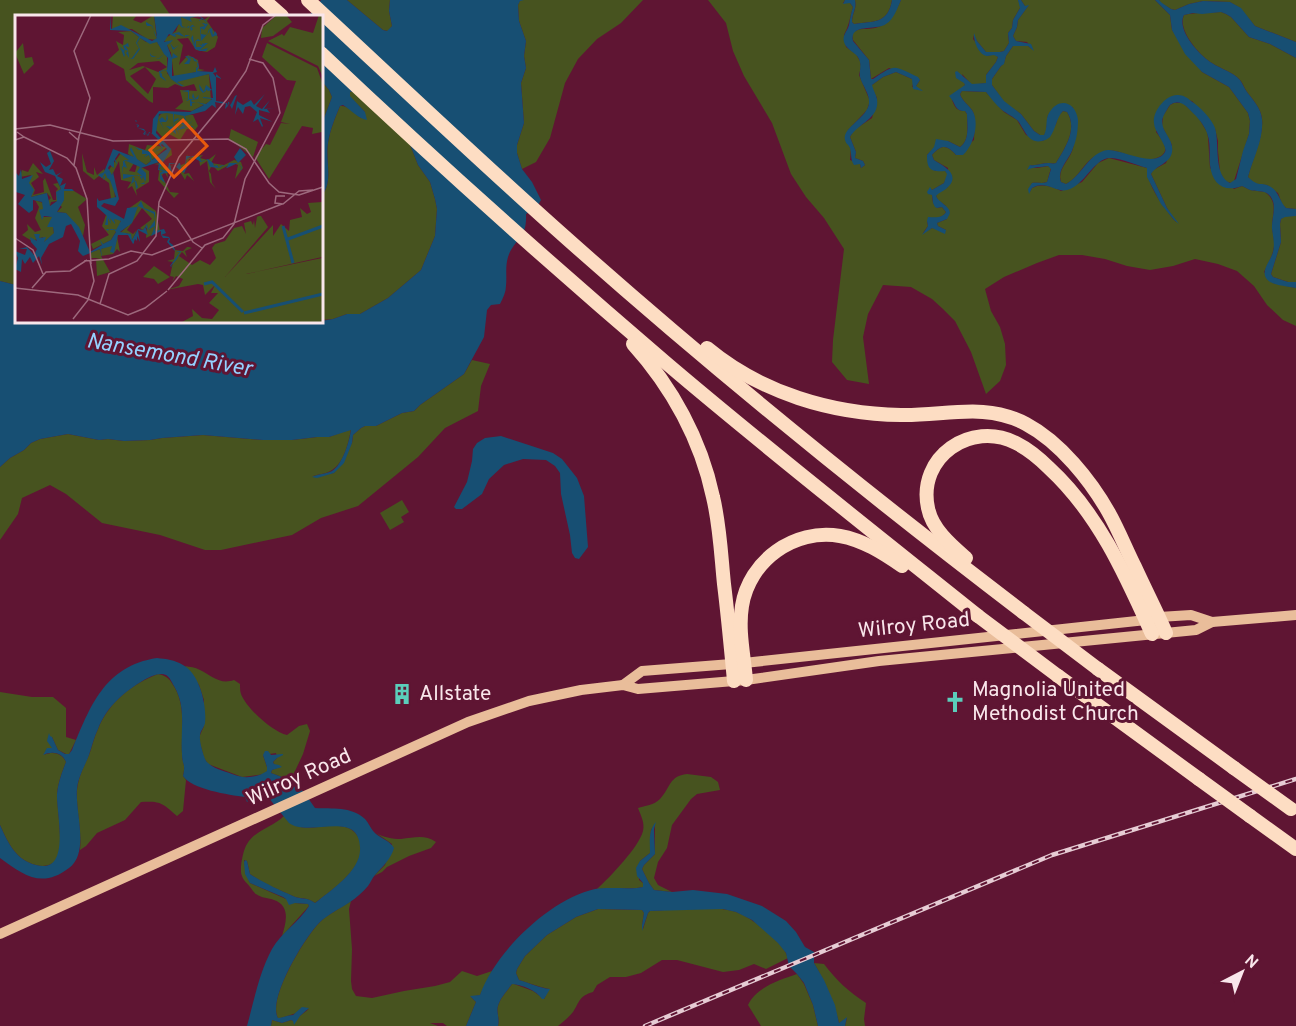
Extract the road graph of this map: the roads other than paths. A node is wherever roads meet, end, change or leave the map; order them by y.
1 (308, 0) edge
2 (267, 3) edge
3 (281, 15) edge
4 (322, 54) edge
5 (555, 228) junction
6 (550, 262) junction
7 (1024, 614) junction
8 (1296, 615) edge
9 (978, 616) junction
10 (1153, 619) junction
11 (1212, 622) junction
12 (1159, 633) junction
13 (738, 664) junction
14 (740, 680) junction
15 (622, 685) junction
16 (1293, 811) edge
17 (1296, 849) edge
18 (0, 934) edge

1 - 5 highway
2 - 3 highway
4 - 6 highway
5 - 7 highway
5 - 10 highway
6 - 9 highway
6 - 13 highway
7 - 10 highway
7 - 16 highway, bridge
8 - 11 main road, Wilroy Road
9 - 13 highway
9 - 17 highway, bridge
10 - 11 main road, Wilroy Road
10 - 12 highway
10 - 13 main road, Wilroy Road
11 - 12 main road, Wilroy Road
12 - 14 main road, Wilroy Road
13 - 14 highway
13 - 15 main road, Wilroy Road
14 - 15 main road, Wilroy Road
15 - 18 main road, Wilroy Road

